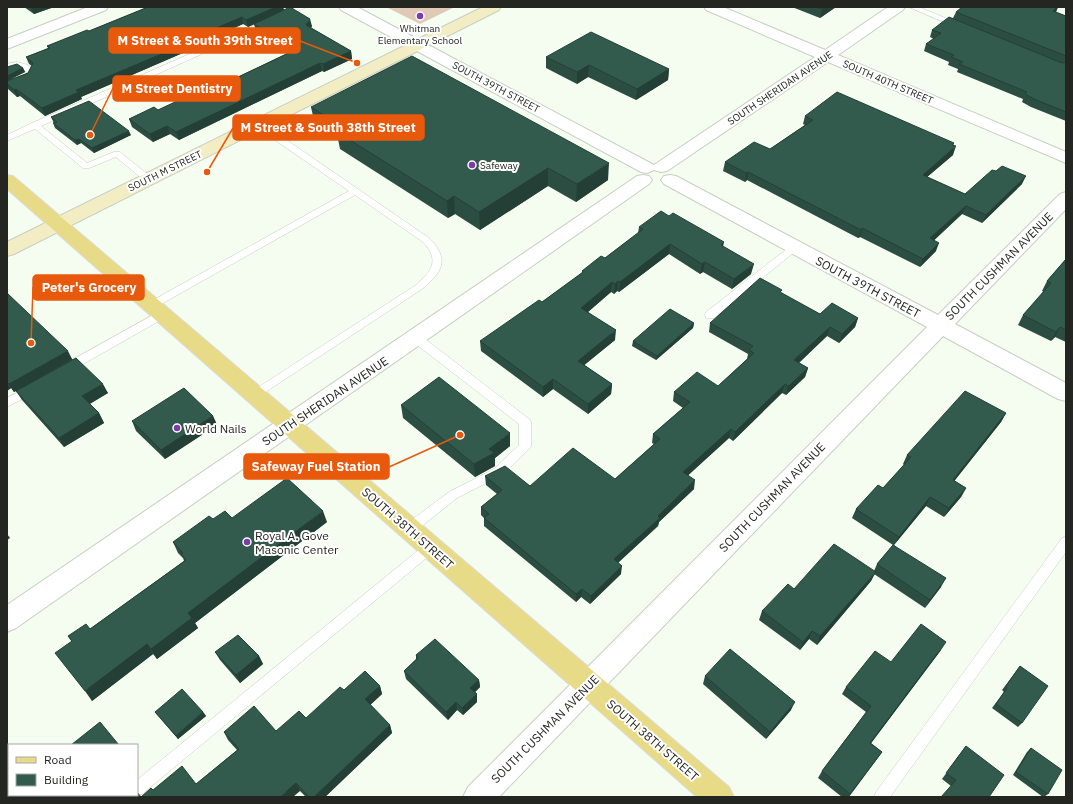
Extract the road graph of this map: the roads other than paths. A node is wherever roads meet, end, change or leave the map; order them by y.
1 (100, 7) edge
2 (303, 7) edge
3 (346, 7) edge
4 (494, 7) edge
5 (711, 7) edge
6 (898, 7) edge
7 (912, 7) edge
8 (968, 29) edge
9 (7, 44) edge
10 (417, 45) junction
11 (827, 56) junction
12 (7, 67) edge
13 (7, 86) edge
14 (35, 125) junction
15 (259, 125) junction
16 (7, 138) edge
17 (1066, 158) edge
18 (655, 174) junction
19 (148, 179) junction
20 (7, 180) edge
21 (355, 191) junction
22 (1066, 198) edge
23 (59, 224) junction
24 (795, 247) junction
25 (7, 250) edge
26 (157, 310) junction
27 (710, 315) dead end
28 (940, 325) junction
29 (416, 338) junction
30 (57, 374) edge
31 (43, 382) edge
32 (1066, 393) edge
33 (255, 395) junction
34 (7, 403) edge
35 (290, 425) junction
36 (410, 529) junction
37 (1066, 542) edge
38 (431, 547) junction
39 (7, 620) edge
40 (589, 685) junction
41 (138, 788) edge
42 (478, 797) edge
43 (719, 797) edge
44 (881, 797) edge

1 - 9 street
2 - 14 lane
3 - 10 street, SOUTH 39TH STREET
4 - 10 street, SOUTH M STREET
5 - 11 street, SOUTH 40TH STREET
6 - 11 street, SOUTH SHERIDAN AVENUE
7 - 8 lane
10 - 15 street, SOUTH M STREET
10 - 18 street, SOUTH 39TH STREET
11 - 17 street, SOUTH 40TH STREET
11 - 18 street, SOUTH SHERIDAN AVENUE
12 - 13 lane
14 - 16 lane
14 - 19 lane
15 - 19 street, SOUTH M STREET
15 - 21 lane
18 - 24 street, SOUTH 39TH STREET
18 - 29 street, SOUTH SHERIDAN AVENUE
19 - 23 street, SOUTH M STREET
20 - 23 main road, SOUTH 38TH STREET
21 - 26 lane
21 - 33 lane
22 - 28 street, SOUTH CUSHMAN AVENUE
23 - 25 street, SOUTH M STREET
23 - 26 main road, SOUTH 38TH STREET
24 - 27 lane
24 - 28 street, SOUTH 39TH STREET
26 - 30 lane
26 - 33 main road, SOUTH 38TH STREET
28 - 32 street, SOUTH 39TH STREET
28 - 40 street, SOUTH CUSHMAN AVENUE
29 - 35 street, SOUTH SHERIDAN AVENUE
29 - 36 lane
31 - 34 lane
33 - 35 main road, SOUTH 38TH STREET
35 - 36 main road, SOUTH 38TH STREET
35 - 39 street, SOUTH SHERIDAN AVENUE
36 - 38 main road, SOUTH 38TH STREET
37 - 44 lane
38 - 40 main road, SOUTH 38TH STREET
38 - 41 lane
40 - 42 street, SOUTH CUSHMAN AVENUE
40 - 43 main road, SOUTH 38TH STREET

